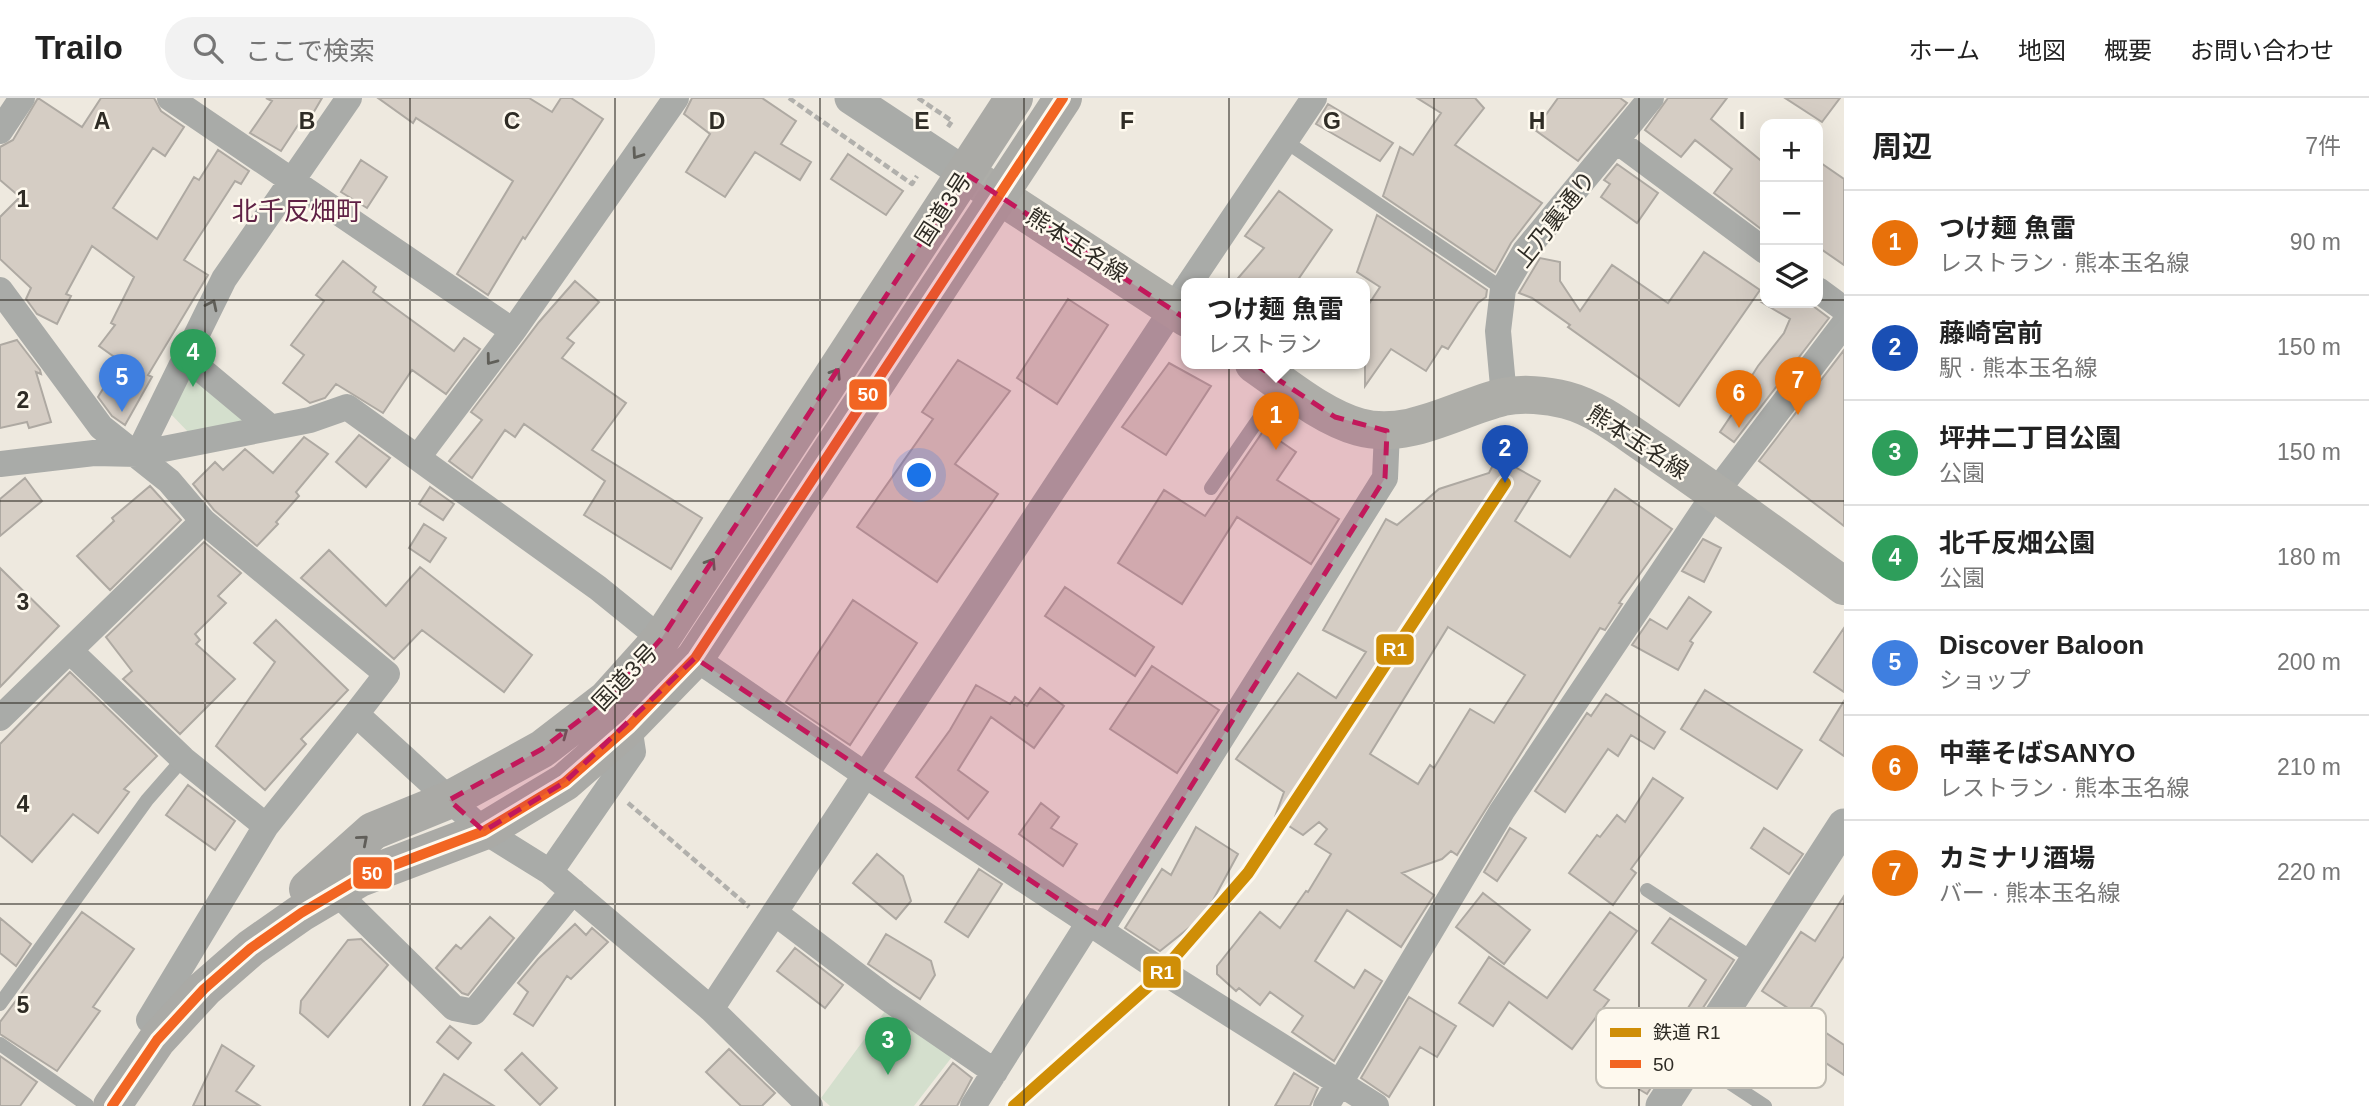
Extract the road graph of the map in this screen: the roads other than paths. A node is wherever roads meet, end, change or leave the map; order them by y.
1 (22, 98) edge
2 (170, 98) edge
3 (349, 98) edge
4 (676, 98) edge
5 (851, 98) edge
6 (1014, 98) edge
7 (1063, 98) edge
8 (1314, 98) edge
9 (1651, 98) edge
10 (0, 131) edge
11 (1617, 141) junction
12 (1285, 142) junction
13 (966, 174) junction
14 (291, 181) junction
15 (1002, 195) junction
16 (1760, 247) edge
17 (1198, 278) edge
18 (0, 289) edge
19 (1503, 289) junction
20 (1823, 294) edge
21 (1181, 297) edge
22 (1181, 304) edge
23 (1844, 309) edge
24 (1844, 324) edge
25 (513, 331) junction
26 (186, 357) junction
27 (1269, 374) edge
28 (1504, 397) junction
29 (270, 427) junction
30 (1387, 431) junction
31 (138, 454) junction
32 (418, 457) junction
33 (0, 464) edge
34 (1211, 488) dead end
35 (1716, 492) junction
36 (203, 521) junction
37 (1844, 586) edge
38 (661, 639) junction
39 (70, 651) junction
40 (695, 658) junction
41 (356, 714) junction
42 (0, 718) edge
43 (629, 726) junction
44 (183, 759) junction
45 (867, 776) junction
46 (449, 800) junction
47 (1844, 825) edge
48 (266, 826) junction
49 (484, 831) junction
50 (550, 872) junction
51 (1647, 890) dead end
52 (573, 891) junction
53 (336, 892) junction
54 (772, 918) junction
55 (1096, 925) junction
56 (1755, 960) junction
57 (0, 1004) edge
58 (1724, 1008) edge
59 (711, 1009) junction
60 (149, 1020) junction
61 (0, 1044) edge
62 (995, 1072) junction
63 (1339, 1081) junction
64 (1673, 1088) edge
65 (1737, 1088) edge
66 (798, 1102) edge
67 (95, 1106) edge
68 (973, 1106) edge
69 (1326, 1106) edge
70 (1376, 1106) edge
71 (1662, 1106) edge
72 (1765, 1106) edge

1 - 10 street
2 - 14 street
3 - 14 street
4 -> 25 street
5 - 13 street
6 - 13 highway, 国道3号
7 - 15 highway, 国道3号
8 - 12 street
9 - 11 street, 上乃裏通り
11 - 16 street
11 - 19 street, 上乃裏通り
12 - 17 street
12 - 19 lane
13 - 15 main road, 熊本玉名線
38 -> 13 highway, 国道3号
14 - 25 street
26 -> 14 street
15 - 21 main road, 熊本玉名線
15 - 40 highway, 国道3号
18 - 31 street
19 - 28 street, 上乃裏通り
20 - 23 street
22 - 45 street
24 - 35 street
25 -> 32 street
26 - 29 street
26 - 31 street
27 - 30 main road, 熊本玉名線
27 - 34 lane
28 - 30 main road, 熊本玉名線
28 - 35 main road, 熊本玉名線
29 - 31 street
29 - 32 street
30 - 55 street
31 - 33 street
31 - 36 street
32 - 38 street
35 - 37 main road, 熊本玉名線
35 - 63 street
36 - 39 street
36 - 41 street
46 -> 38 highway, 国道3号
39 - 42 street
39 - 44 street
40 - 43 highway, 国道3号
40 - 45 street
41 - 46 street
41 - 48 street
43 - 49 highway, 国道3号
43 - 50 street
44 - 48 street
44 - 57 lane
45 - 54 street
45 - 55 street
46 - 49 street
60 -> 46 highway, 国道3号
47 - 56 street
48 - 60 street
49 - 50 street
49 - 53 highway, 国道3号
50 - 52 street
51 - 56 lane
52 - 53 street
52 - 59 street
53 - 67 highway, 国道3号
54 - 59 street
54 - 62 street
55 - 62 street
55 - 63 street
56 - 58 street
59 - 66 street
60 - 67 highway, 国道3号
61 - 67 lane
62 - 68 street
63 - 69 street
63 - 70 street
64 - 71 street
65 - 72 lane

